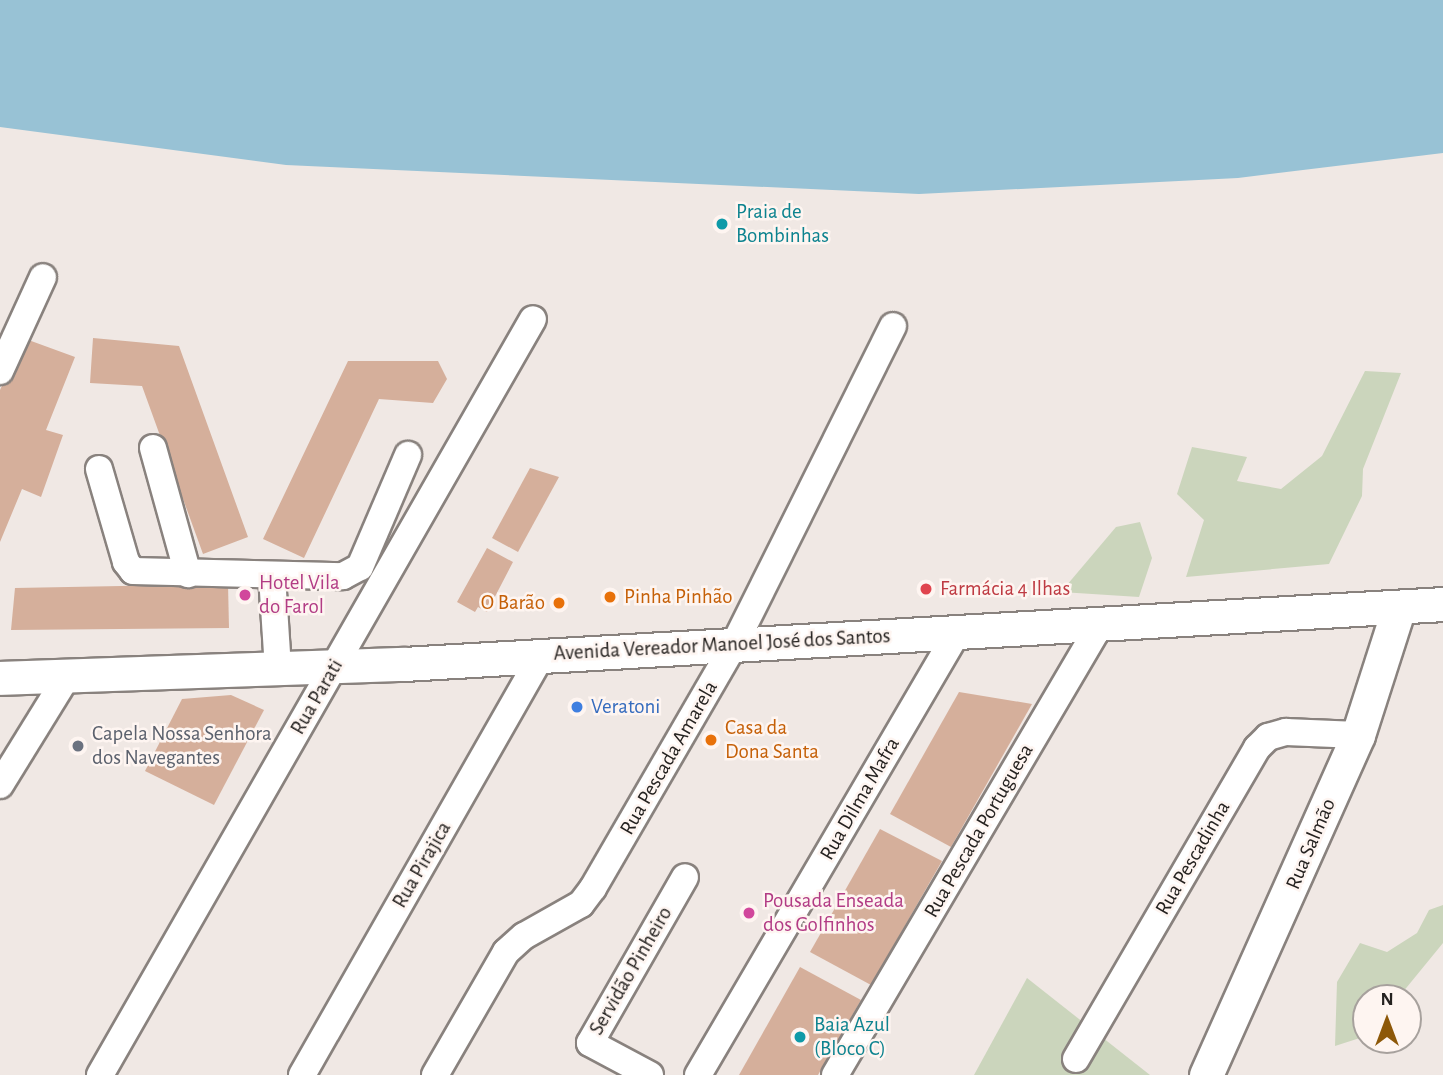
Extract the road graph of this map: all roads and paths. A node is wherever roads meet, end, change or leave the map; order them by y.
1 (43, 277) dead end
2 (533, 319) dead end
3 (893, 327) dead end
4 (0, 371) edge
5 (153, 448) dead end
6 (408, 455) dead end
7 (99, 469) dead end
8 (188, 574) junction
9 (272, 576) junction
10 (1443, 604) edge
11 (1399, 607) junction
12 (1101, 623) junction
13 (958, 631) junction
14 (735, 643) junction
15 (541, 656) junction
16 (334, 667) junction
17 (278, 669) junction
18 (0, 678) edge
19 (66, 678) junction
20 (1358, 735) junction
21 (0, 785) edge
22 (685, 877) dead end
23 (1076, 1059) dead end
24 (100, 1075) edge
25 (302, 1075) edge
26 (435, 1075) edge
27 (650, 1075) edge
28 (698, 1075) edge
29 (835, 1075) edge
30 (1206, 1075) edge

1 - 4 street
2 - 16 street, Rua Parati
3 - 14 street, Rua Pescada Amarela
5 - 8 street
6 - 9 street
7 - 8 street
8 - 9 street
9 - 17 street
10 - 11 main road, Avenida Vereador Manoel José dos Santos
11 - 12 main road, Avenida Vereador Manoel José dos Santos
11 - 20 main road, Rua Salmão
12 - 13 main road, Avenida Vereador Manoel José dos Santos
12 - 29 street, Rua Pescada Portuguesa
13 - 14 main road, Avenida Vereador Manoel José dos Santos
13 - 28 street, Rua Dilma Mafra
14 - 15 main road, Avenida Vereador Manoel José dos Santos
14 - 26 street, Rua Pescada Amarela
15 - 16 main road, Avenida Vereador Manoel José dos Santos
15 - 25 street, Rua Pirajica
16 - 17 main road, Avenida Vereador Manoel José dos Santos
16 - 24 street, Rua Parati
17 - 19 main road, Avenida Vereador Manoel José dos Santos
18 - 19 main road, Avenida Vereador Manoel José dos Santos
19 - 21 street
20 - 23 street, Rua Pescadinha
20 - 30 main road, Rua Salmão
22 - 27 street, Servidão Pinheiro

